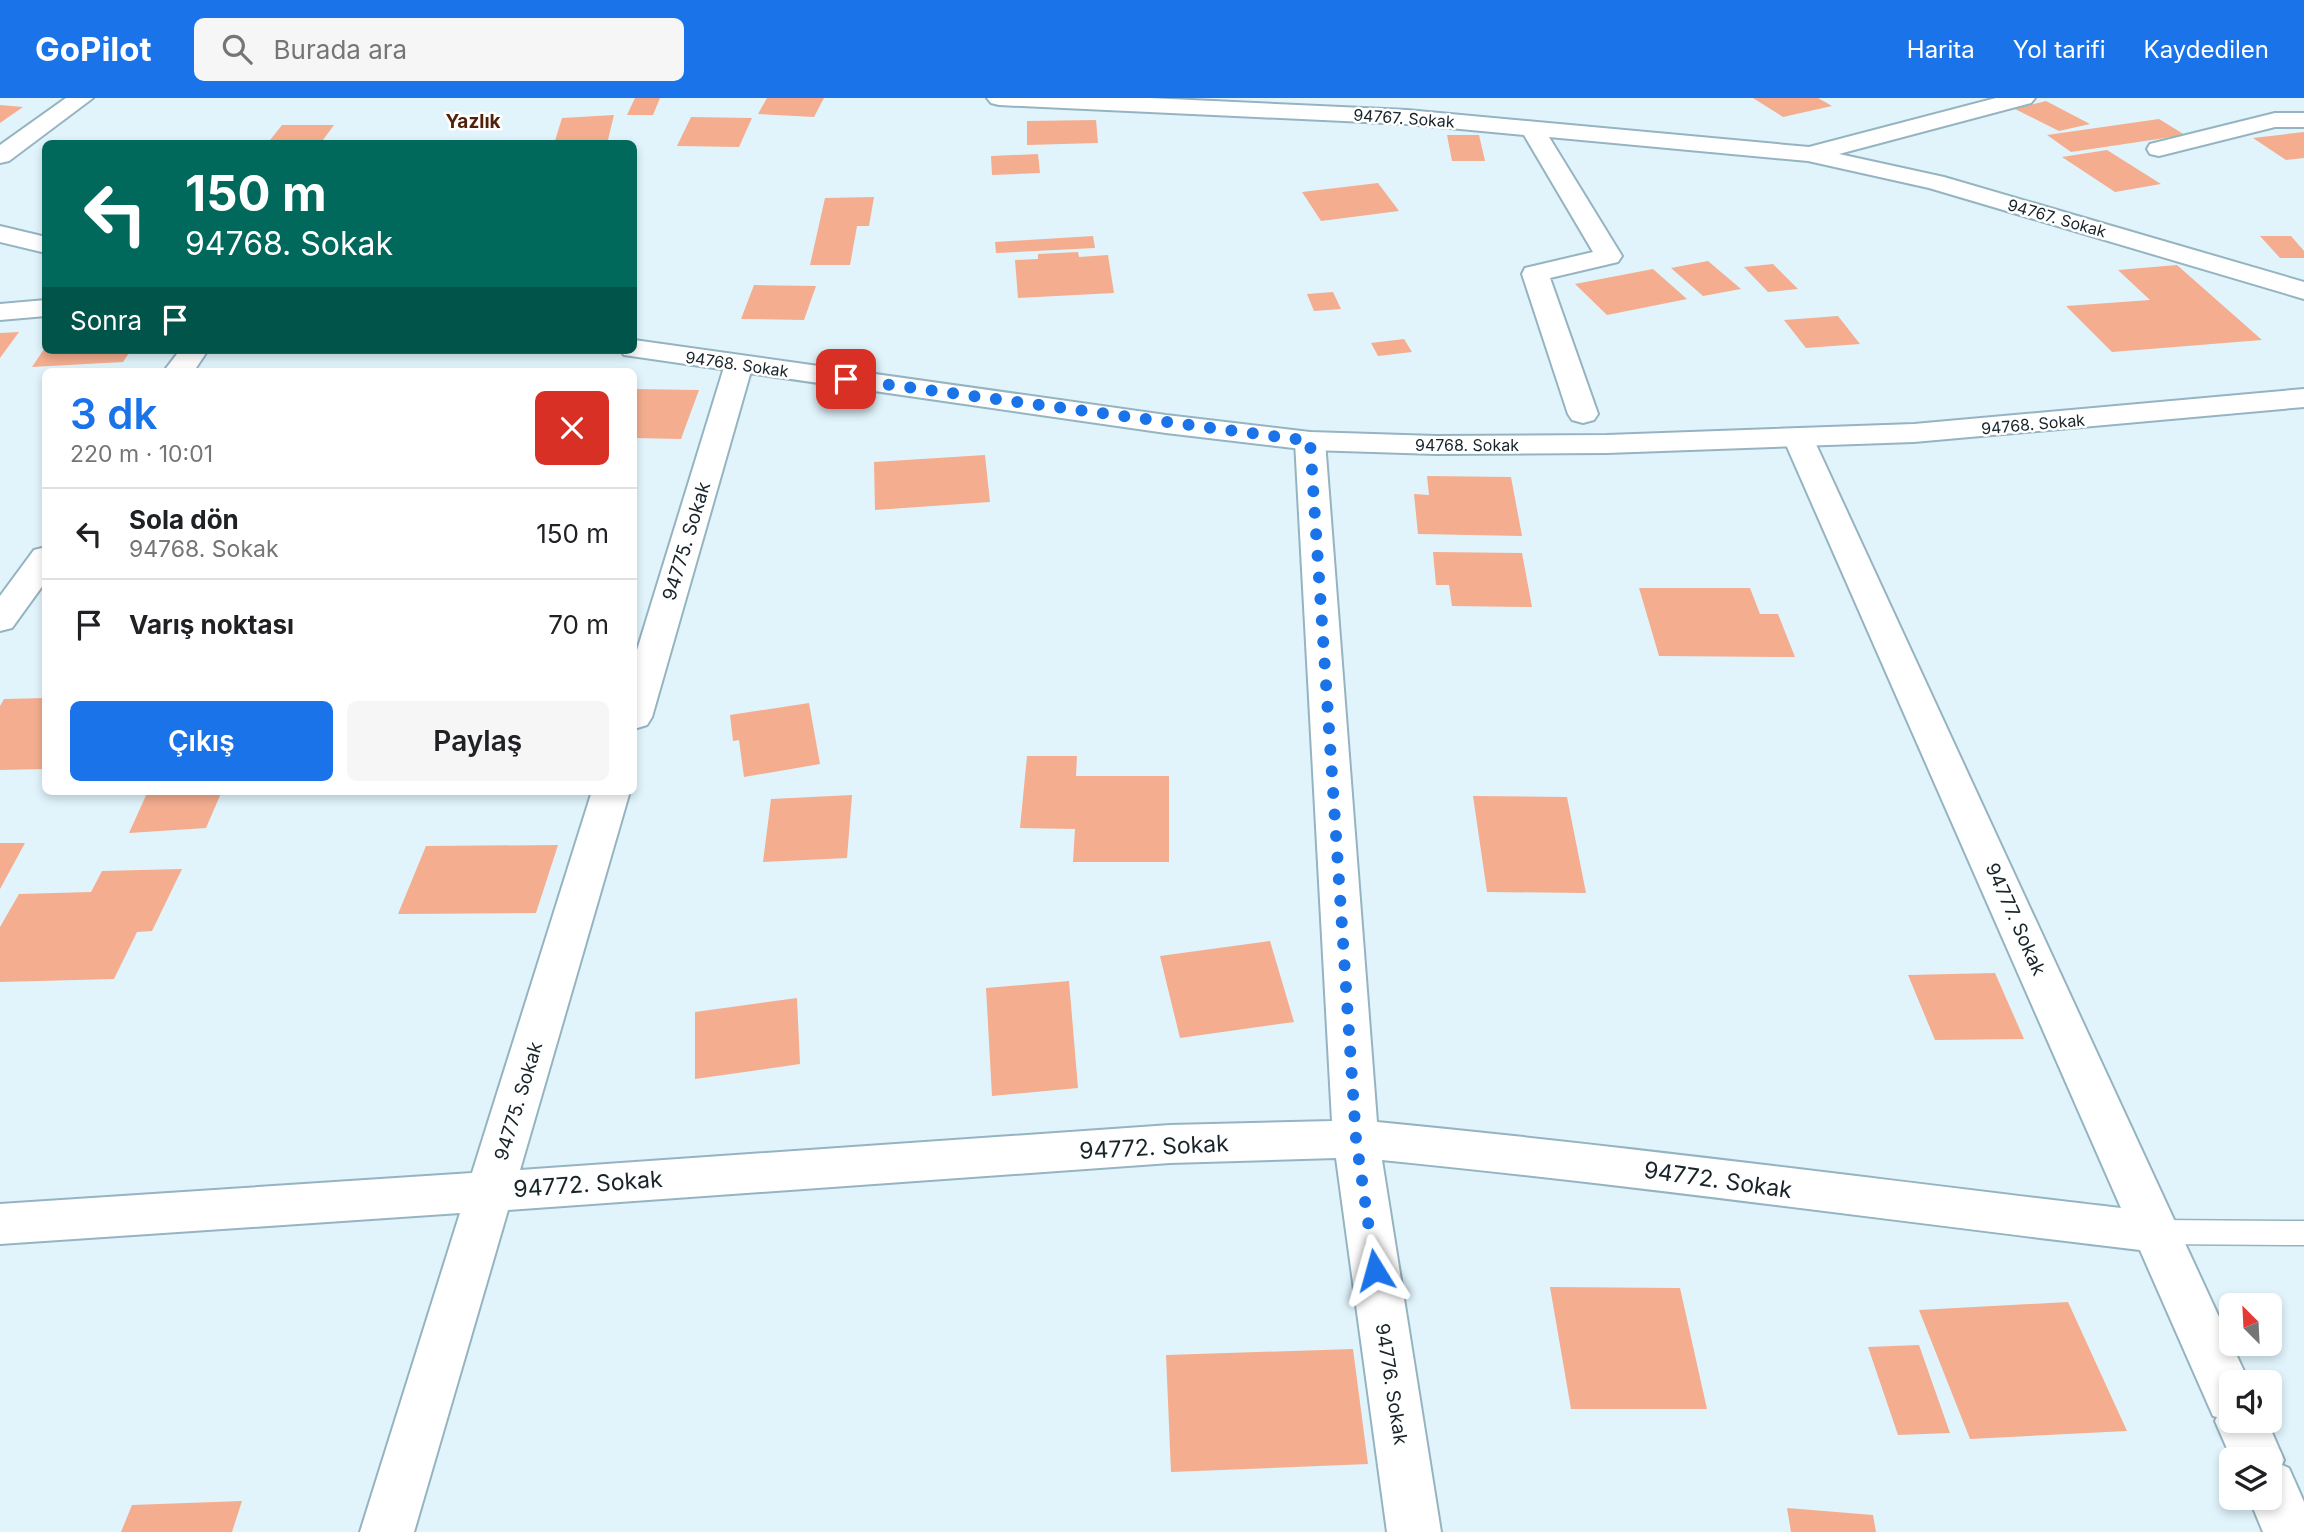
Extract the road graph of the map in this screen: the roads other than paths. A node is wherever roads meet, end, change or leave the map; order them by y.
1 (81, 98) edge
2 (999, 98) edge
3 (1942, 98) edge
4 (2023, 98) edge
5 (1965, 113) junction
6 (2304, 120) edge
7 (1531, 127) junction
8 (2159, 149) dead end
9 (1808, 154) junction
10 (0, 156) edge
11 (0, 234) edge
12 (42, 243) edge
13 (2304, 291) edge
14 (42, 308) edge
15 (0, 312) edge
16 (637, 349) edge
17 (739, 364) junction
18 (2304, 398) edge
19 (1583, 414) dead end
20 (1799, 440) junction
21 (1310, 441) junction
22 (42, 562) edge
23 (0, 620) edge
24 (637, 707) edge
25 (610, 795) edge
26 (1356, 1139) junction
27 (492, 1191) junction
28 (0, 1224) edge
29 (2157, 1232) junction
30 (2304, 1233) edge
31 (2219, 1372) edge
32 (2280, 1510) edge
33 (387, 1532) edge
34 (1414, 1532) edge
35 (2290, 1532) edge

1 - 10 street
2 - 7 street, 94767. Sokak
3 - 5 street
4 - 5 street, 94767. Sokak
5 - 9 street, 94767. Sokak
6 - 8 street
7 - 9 street, 94767. Sokak
7 - 19 street
9 - 13 street, 94767. Sokak
11 - 12 street
14 - 15 street
16 - 17 street, 94768. Sokak
17 - 21 street, 94768. Sokak
17 - 24 street, 94775. Sokak
18 - 20 street, 94768. Sokak
20 - 21 street, 94768. Sokak
20 - 29 street, 94777. Sokak
21 - 26 street, 94776. Sokak
22 - 23 street
25 - 27 street, 94775. Sokak
26 - 27 street, 94772. Sokak
26 - 29 street, 94772. Sokak
26 - 34 street, 94776. Sokak
27 - 28 street, 94772. Sokak
27 - 33 street, 94775. Sokak
29 - 30 lane, 94772. Sokak
29 - 31 street, 94777. Sokak
32 - 35 street

